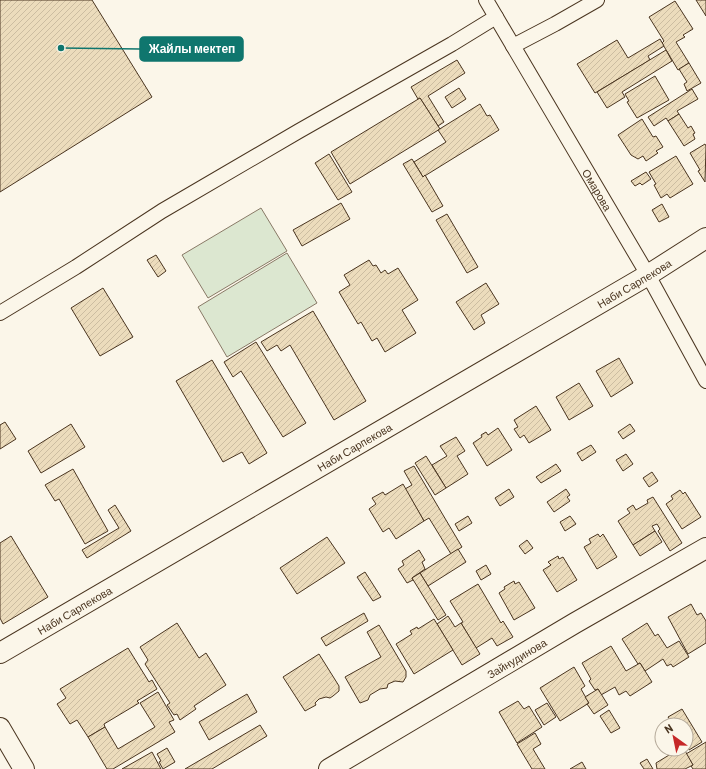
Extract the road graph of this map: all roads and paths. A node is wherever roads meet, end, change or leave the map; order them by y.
1 (486, 0) edge
2 (597, 0) edge
3 (496, 17) junction
4 (513, 46) junction
5 (706, 238) edge
6 (648, 274) junction
7 (0, 313) edge
8 (706, 380) edge
9 (706, 548) edge
10 (0, 653) edge
11 (0, 728) edge
12 (24, 769) edge
13 (329, 769) edge

1 - 3 street, Омарова
2 - 4 street
3 - 4 street, Омарова
3 - 7 street
4 - 6 street, Омарова
5 - 6 street, Наби Сарпекова
6 - 8 street, Омарова
6 - 10 street, Наби Сарпекова
9 - 13 street, Зайнудинова
11 - 12 street

